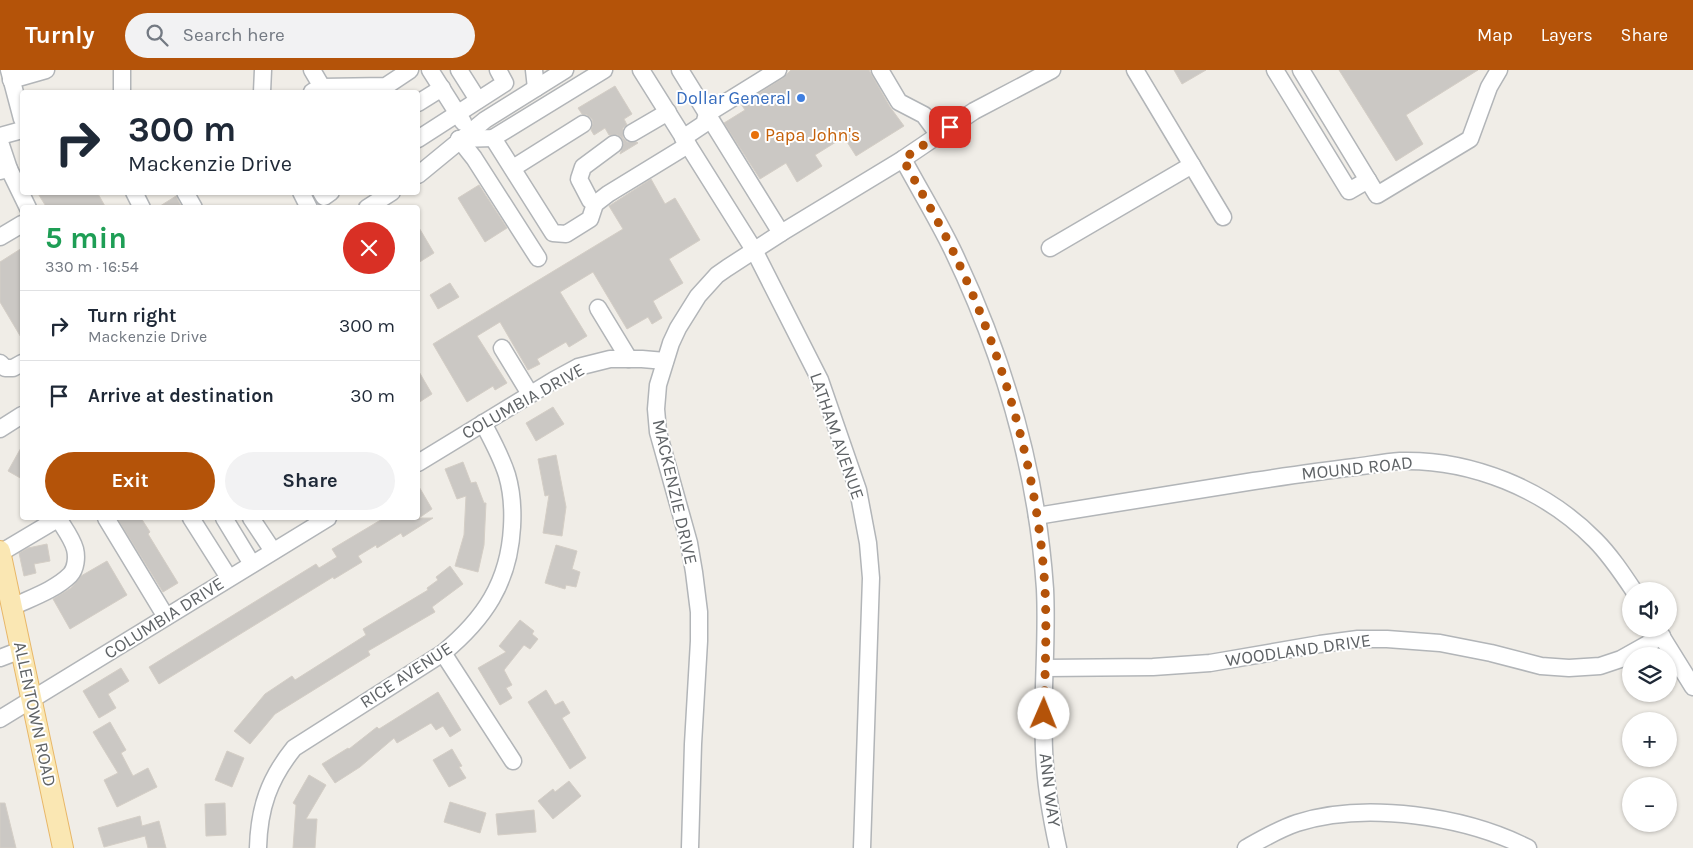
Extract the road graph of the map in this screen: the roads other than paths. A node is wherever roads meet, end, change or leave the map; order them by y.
1 (46, 70) edge
2 (122, 70) edge
3 (263, 70) edge
4 (312, 70) edge
5 (410, 70) edge
6 (430, 70) edge
7 (459, 70) edge
8 (498, 70) edge
9 (534, 70) edge
10 (564, 70) edge
11 (604, 70) edge
12 (641, 70) edge
13 (680, 70) edge
14 (778, 70) edge
15 (880, 70) edge
16 (1052, 70) edge
17 (1136, 70) edge
18 (1275, 70) edge
19 (1301, 70) edge
20 (1499, 70) edge
21 (10, 75) edge
22 (442, 88) junction
23 (536, 88) junction
24 (380, 89) edge
25 (122, 90) edge
26 (262, 90) edge
27 (317, 90) edge
28 (478, 100) junction
29 (420, 102) edge
30 (20, 112) edge
31 (668, 112) junction
32 (458, 114) junction
33 (707, 114) junction
34 (583, 124) dead end
35 (20, 131) edge
36 (632, 134) dead end
37 (938, 134) junction
38 (0, 136) edge
39 (465, 136) junction
40 (420, 138) edge
41 (494, 138) junction
42 (686, 141) junction
43 (0, 142) edge
44 (614, 144) dead end
45 (903, 159) junction
46 (1192, 164) junction
47 (513, 168) junction
48 (4, 170) edge
49 (420, 173) edge
50 (1368, 180) junction
51 (387, 195) edge
52 (595, 204) junction
53 (26, 205) edge
54 (372, 205) edge
55 (1223, 217) dead end
56 (20, 225) edge
57 (781, 233) junction
58 (0, 237) edge
59 (1050, 248) dead end
60 (754, 250) junction
61 (538, 258) dead end
62 (598, 308) dead end
63 (502, 348) dead end
64 (629, 359) junction
65 (665, 361) junction
66 (0, 363) edge
67 (20, 364) edge
68 (530, 394) junction
69 (20, 416) edge
70 (483, 423) junction
71 (0, 429) edge
72 (420, 462) edge
73 (1037, 516) junction
74 (56, 520) edge
75 (60, 520) edge
76 (107, 520) edge
77 (192, 520) edge
78 (225, 520) edge
79 (252, 520) edge
80 (325, 520) edge
81 (273, 552) junction
82 (1, 559) edge
83 (252, 564) junction
84 (229, 578) junction
85 (1628, 582) edge
86 (7, 604) edge
87 (166, 617) junction
88 (1654, 637) edge
89 (1662, 637) edge
90 (21, 650) junction
91 (443, 654) junction
92 (0, 658) edge
93 (1045, 668) junction
94 (1693, 687) edge
95 (32, 700) junction
96 (0, 719) edge
97 (513, 761) dead end
98 (63, 848) edge
99 (258, 848) edge
100 (690, 848) edge
101 (862, 848) edge
102 (1058, 848) edge
103 (1246, 848) edge
104 (1528, 848) edge

1 - 21 street
2 - 25 street
3 - 26 street
4 - 27 street
5 - 24 street
6 - 22 street
7 - 28 street
8 - 28 street
9 - 23 street
10 - 23 street
11 - 41 street
12 - 31 street, LATHAM AVENUE
13 - 33 street
14 - 33 street
15 - 37 street
16 - 37 street, MACKENZIE DRIVE
17 - 46 street
18 - 50 street
19 - 50 street
20 - 50 street
21 - 30 street
22 - 29 street
22 - 32 street
23 - 39 street
24 - 27 street
28 - 32 street
31 - 36 street
31 - 42 street, LATHAM AVENUE
32 - 39 street
32 - 40 street
33 - 42 street
33 - 57 street
34 - 47 street
35 - 38 street
37 - 45 street, MACKENZIE DRIVE
39 - 41 street
39 - 49 street
39 - 61 street
41 - 47 street
42 - 52 street
42 - 60 street, LATHAM AVENUE
43 - 48 street
44 - 52 street
45 - 57 street, MACKENZIE DRIVE
45 - 73 street, ANN WAY
46 - 55 street
46 - 59 street
47 - 52 street
48 - 53 street
51 - 54 street
56 - 58 street
57 - 60 street, MACKENZIE DRIVE
60 - 65 street, MACKENZIE DRIVE
60 - 101 street, LATHAM AVENUE
62 - 64 street
63 - 68 street
64 - 65 street, COLUMBIA DRIVE
64 - 68 street, COLUMBIA DRIVE
65 - 100 street, MACKENZIE DRIVE
66 - 67 street
68 - 70 street, COLUMBIA DRIVE
69 - 71 street
70 - 72 street, COLUMBIA DRIVE
70 - 91 street, RICE AVENUE
73 - 85 street, MOUND ROAD
73 - 93 street, ANN WAY
74 - 82 street
75 - 86 street
76 - 87 street
77 - 84 street
78 - 83 street
79 - 81 street
80 - 81 street, COLUMBIA DRIVE
81 - 83 street, COLUMBIA DRIVE
82 - 86 main road, ALLENTOWN ROAD
83 - 84 street, COLUMBIA DRIVE
84 - 87 street, COLUMBIA DRIVE
86 - 90 main road, ALLENTOWN ROAD
87 - 95 street, COLUMBIA DRIVE
88 - 93 street, WOODLAND DRIVE
89 - 94 street
90 - 92 street
90 - 95 main road, ALLENTOWN ROAD
91 - 97 street
91 - 99 street, RICE AVENUE
93 - 102 street, ANN WAY
95 - 96 street, COLUMBIA DRIVE
95 - 98 main road, ALLENTOWN ROAD
103 - 104 street

